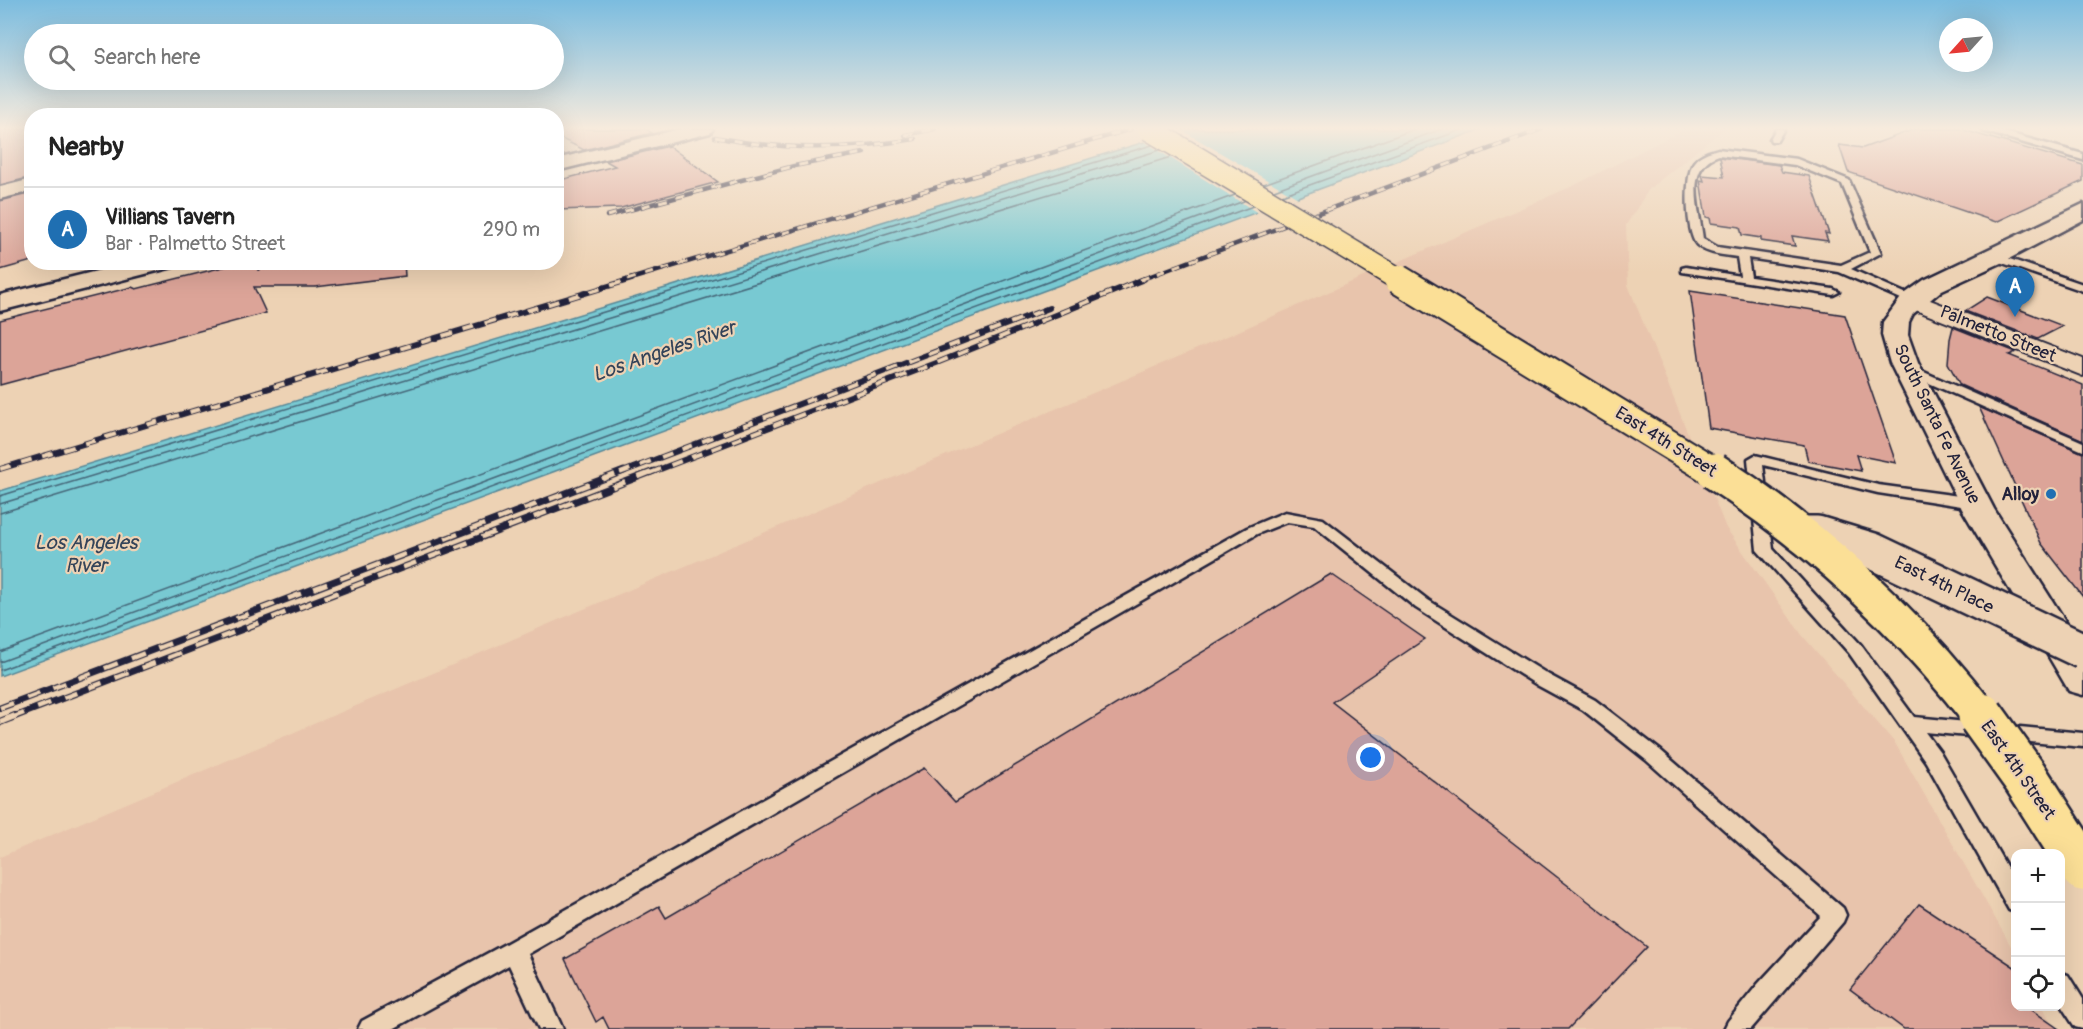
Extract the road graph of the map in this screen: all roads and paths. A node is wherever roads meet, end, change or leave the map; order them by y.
1 (1229, 177) edge
2 (1691, 177) edge
3 (1834, 177) edge
4 (24, 186) edge
5 (0, 192) edge
6 (2078, 217) edge
7 (1742, 254) junction
8 (1995, 257) junction
9 (1842, 269) junction
10 (132, 270) edge
11 (1686, 270) dead end
12 (1746, 280) junction
13 (2083, 288) edge
14 (1833, 292) dead end
15 (1912, 300) junction
16 (0, 303) edge
17 (2083, 368) edge
18 (1907, 369) junction
19 (2083, 447) edge
20 (1974, 503) junction
21 (1801, 534) junction
22 (2083, 651) edge
23 (2083, 681) edge
24 (1908, 723) junction
25 (2083, 740) edge
26 (2083, 868) edge
27 (2011, 894) edge
28 (513, 951) junction
29 (2065, 989) edge
30 (2083, 1018) edge
31 (370, 1029) edge
32 (551, 1029) edge
33 (1736, 1029) edge

1 - 21 main road, East 4th Street, bridge
2 - 7 lane
3 - 9 lane
4 - 5 street
6 - 8 street, South Santa Fe Avenue
7 - 9 lane
7 - 12 lane
8 - 13 lane
8 - 15 street, South Santa Fe Avenue
9 - 15 lane
10 - 16 street
11 - 12 lane
12 - 14 lane
15 - 17 street, Palmetto Street
15 - 18 street, South Santa Fe Avenue
18 - 19 lane
18 - 20 street, South Santa Fe Avenue
20 - 23 street, South Santa Fe Avenue
20 - 24 lane
21 - 22 street, East 4th Place, bridge
21 - 26 main road, East 4th Street, bridge
24 - 25 lane
24 - 27 lane
28 - 31 lane
28 - 32 lane
28 - 33 lane
29 - 30 lane

